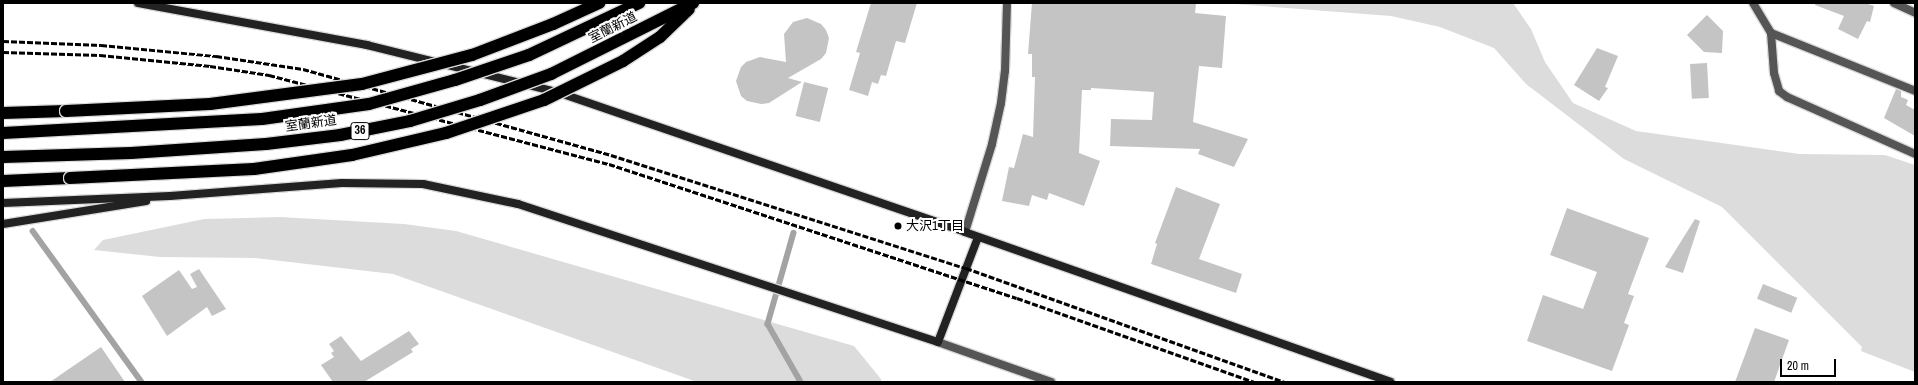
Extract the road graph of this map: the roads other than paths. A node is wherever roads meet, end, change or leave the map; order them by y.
1 (138, 3) edge
2 (164, 3) edge
3 (599, 3) edge
4 (639, 3) edge
5 (694, 3) edge
6 (1007, 3) edge
7 (1753, 3) edge
8 (1894, 3) edge
9 (172, 9) junction
10 (1915, 13) edge
11 (1771, 33) junction
12 (1915, 91) edge
13 (3, 113) edge
14 (3, 133) edge
15 (1915, 154) edge
16 (3, 157) edge
17 (3, 180) edge
18 (170, 196) junction
19 (3, 203) edge
20 (3, 224) edge
21 (965, 232) junction
22 (978, 237) junction
23 (938, 342) junction
24 (1051, 382) edge
25 (1390, 382) edge

1 - 9 street
2 - 9 street
3 - 13 highway, bridge
4 - 14 highway, 室蘭新道 / 36, bridge
5 - 16 highway, 室蘭新道 / 36, bridge
5 - 17 highway, bridge
6 - 21 street
7 - 11 street
8 - 10 street
9 - 21 street
11 - 12 street
11 - 15 street
18 - 19 street
18 - 20 street
18 - 23 street
21 - 22 street
22 - 23 street
22 - 25 street
23 - 24 street

